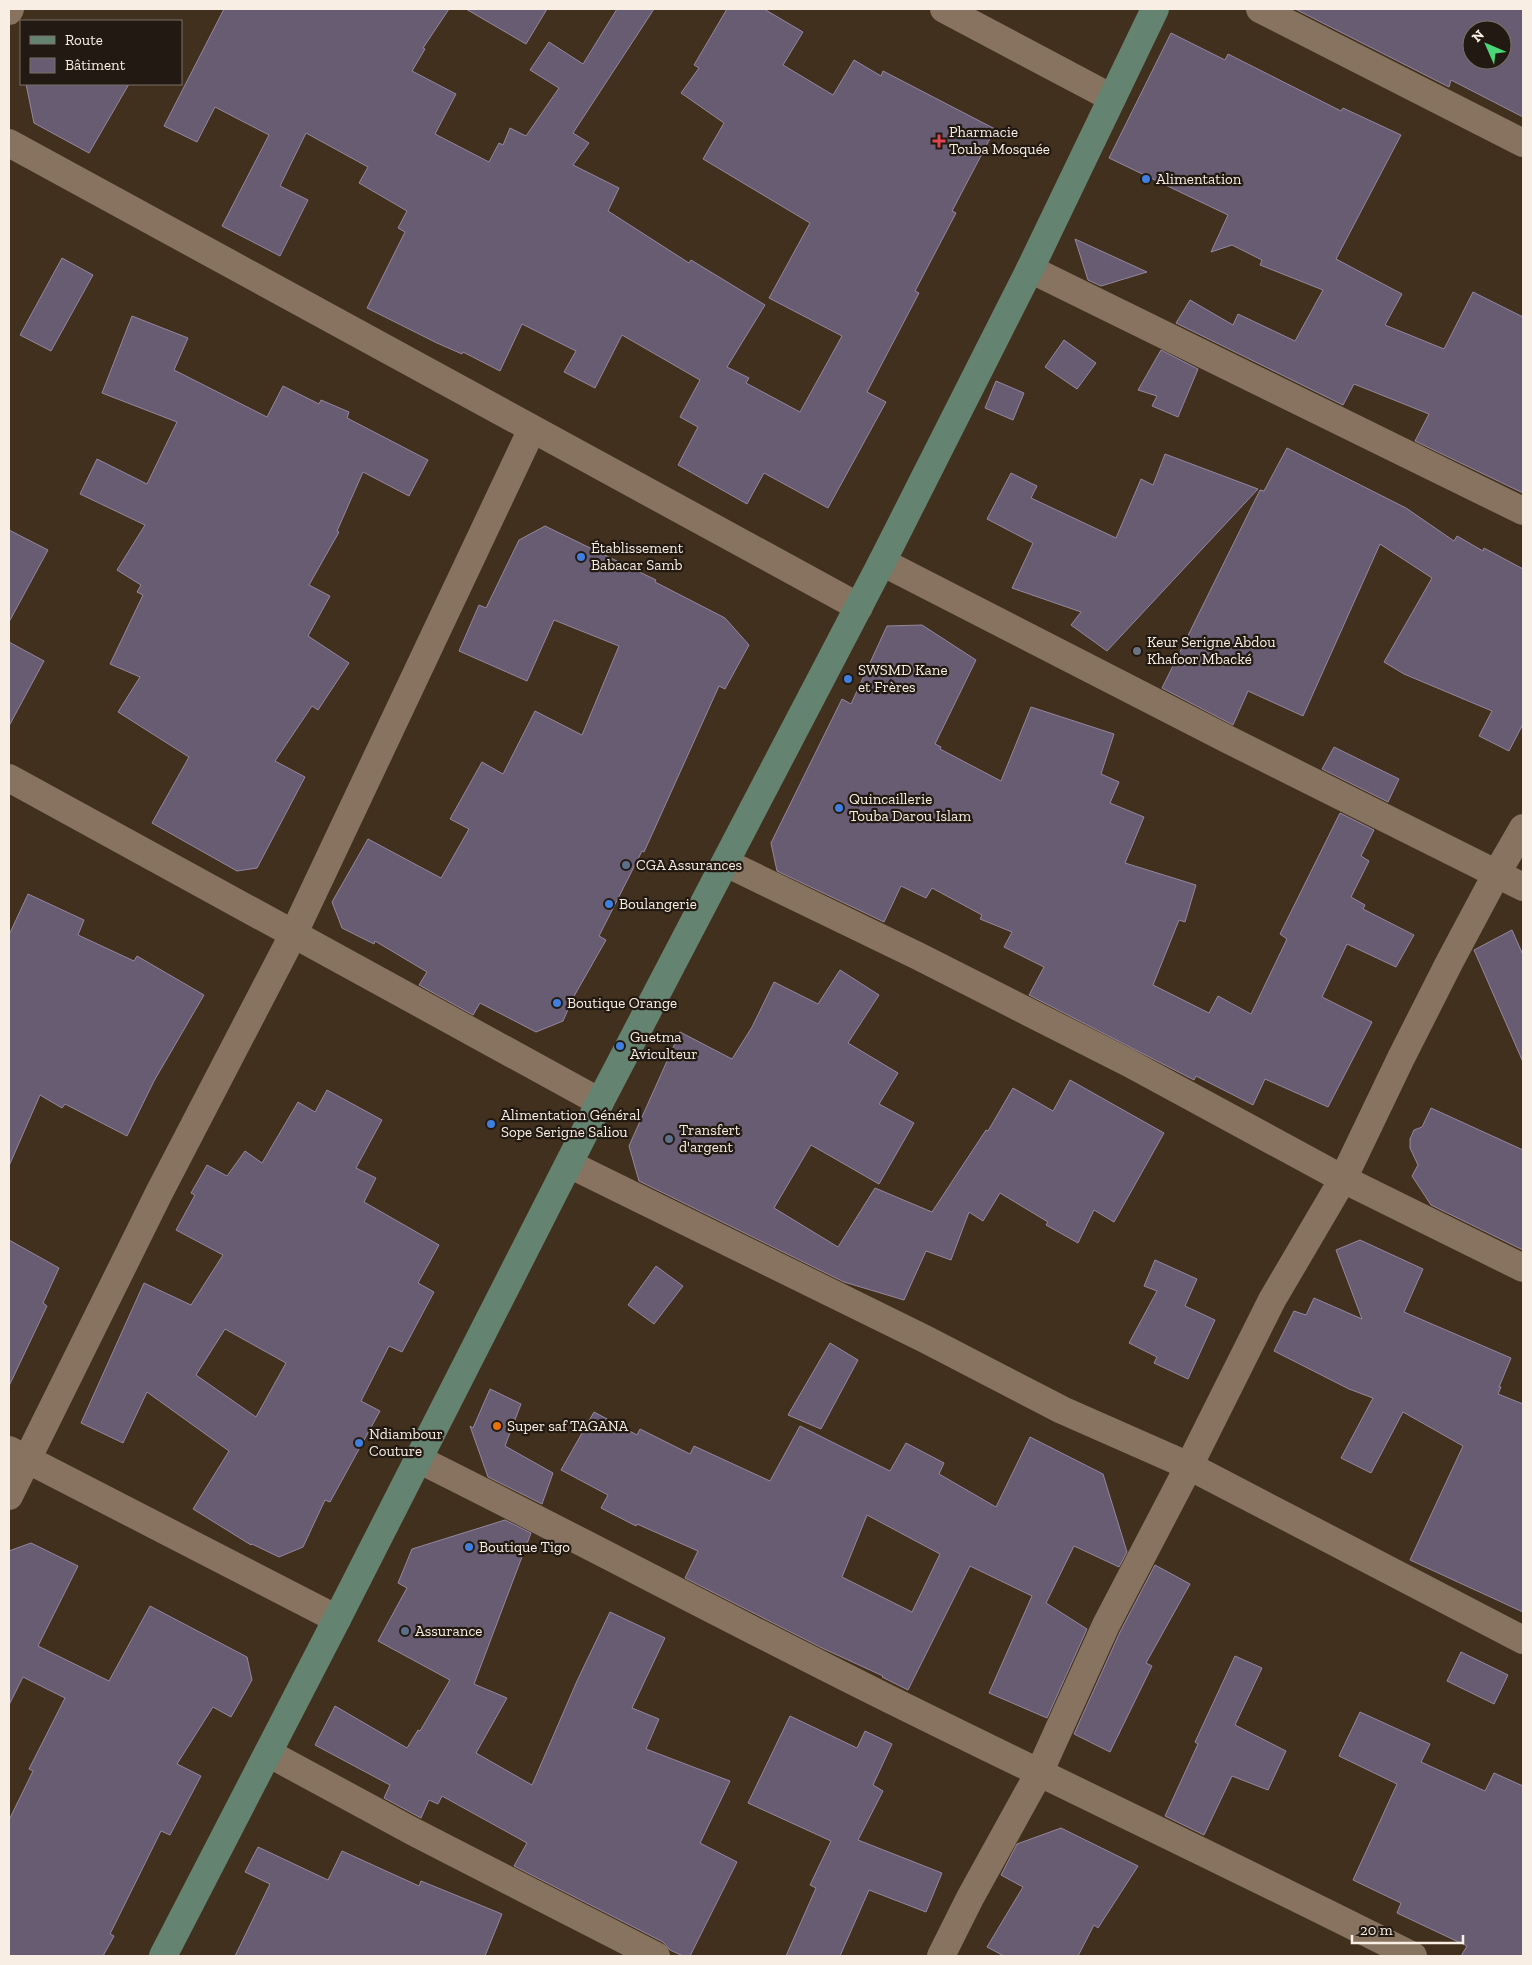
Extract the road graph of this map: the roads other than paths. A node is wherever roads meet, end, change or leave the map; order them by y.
1 (944, 9) edge
2 (1155, 9) edge
3 (1260, 9) edge
4 (1112, 98) junction
5 (9, 143) edge
6 (1523, 143) edge
7 (1030, 270) junction
8 (532, 429) junction
9 (1523, 511) edge
10 (882, 562) junction
11 (859, 607) junction
12 (9, 778) edge
13 (1523, 828) edge
14 (726, 862) junction
15 (1497, 873) junction
16 (1523, 887) edge
17 (293, 935) junction
18 (600, 1102) junction
19 (569, 1164) junction
20 (1343, 1179) junction
21 (1523, 1268) edge
22 (18, 1455) edge
23 (418, 1460) junction
24 (1189, 1466) junction
25 (9, 1496) edge
26 (337, 1619) junction
27 (1523, 1640) edge
28 (268, 1753) junction
29 (1039, 1773) junction
30 (164, 1956) edge
31 (656, 1956) edge
32 (941, 1956) edge
33 (1413, 1956) edge

1 - 4 street
2 - 4 main road
3 - 6 street
4 - 7 main road
5 - 8 street
7 - 9 street
7 - 10 main road
8 - 11 street
8 - 17 street
10 - 11 main road
10 - 15 street
11 - 14 main road
12 - 17 street
13 - 15 street
14 - 18 main road
14 - 20 street
15 - 16 street
15 - 20 street
17 - 18 street
17 - 22 street
18 - 19 main road
19 - 23 main road
19 - 24 street
20 - 21 street
20 - 24 street
22 - 25 street
22 - 26 street
23 - 26 main road
23 - 29 street
24 - 27 street
24 - 29 street
26 - 28 main road
28 - 30 main road
28 - 31 street
29 - 32 street
29 - 33 street

